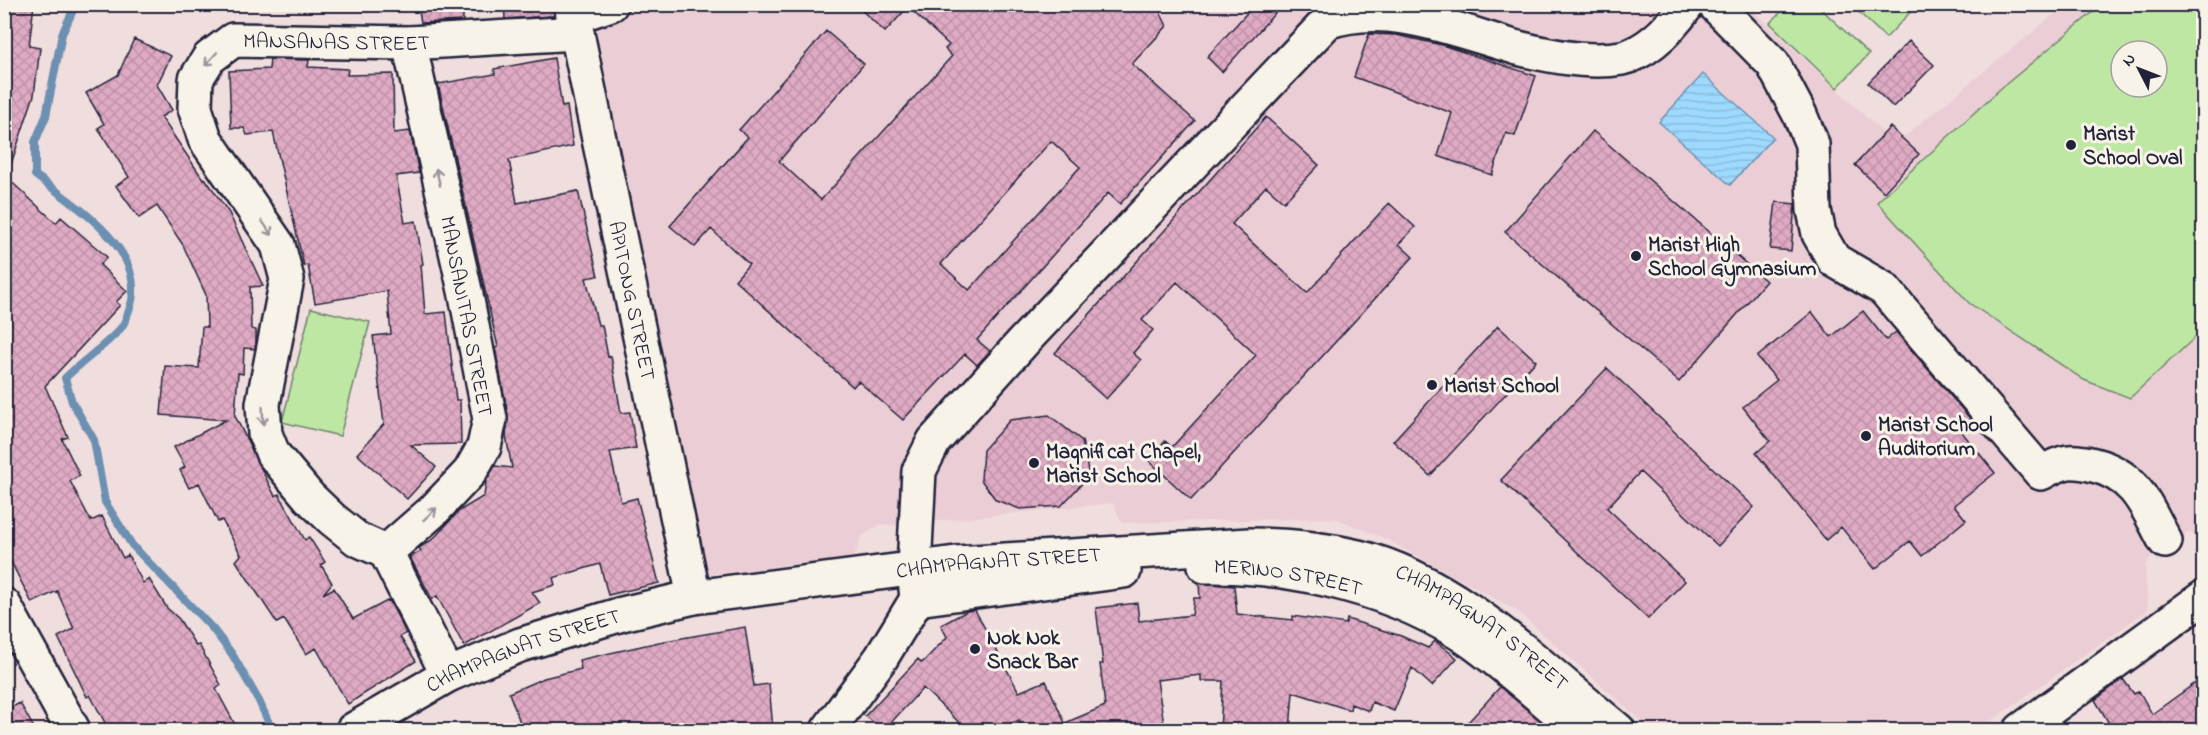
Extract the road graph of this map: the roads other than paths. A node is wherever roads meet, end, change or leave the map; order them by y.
1 (611, 4) edge
2 (1688, 4) edge
3 (1714, 4) edge
4 (574, 18) edge
5 (409, 42) junction
6 (2165, 541) dead end
7 (386, 552) junction
8 (915, 584) junction
9 (694, 597) junction
10 (2201, 603) edge
11 (4, 605) edge
12 (448, 675) junction
13 (73, 730) edge
14 (353, 730) edge
15 (828, 730) edge
16 (1580, 730) edge
17 (1618, 730) edge
18 (2021, 730) edge

1 - 4 street, MANSANAS STREET
2 - 8 street
3 - 6 street
4 - 5 street, MANSANAS STREET
4 - 9 street, APITONG STREET
7 -> 5 street, MANSANITAS STREET
5 -> 7 street, MANSANAS STREET
7 - 12 street
8 - 9 street, CHAMPAGNAT STREET
8 - 15 street
8 - 16 street, MERINO STREET
8 - 17 street, CHAMPAGNAT STREET
9 - 12 street, CHAMPAGNAT STREET
10 - 18 street
11 - 13 street
12 - 14 street, CHAMPAGNAT STREET

